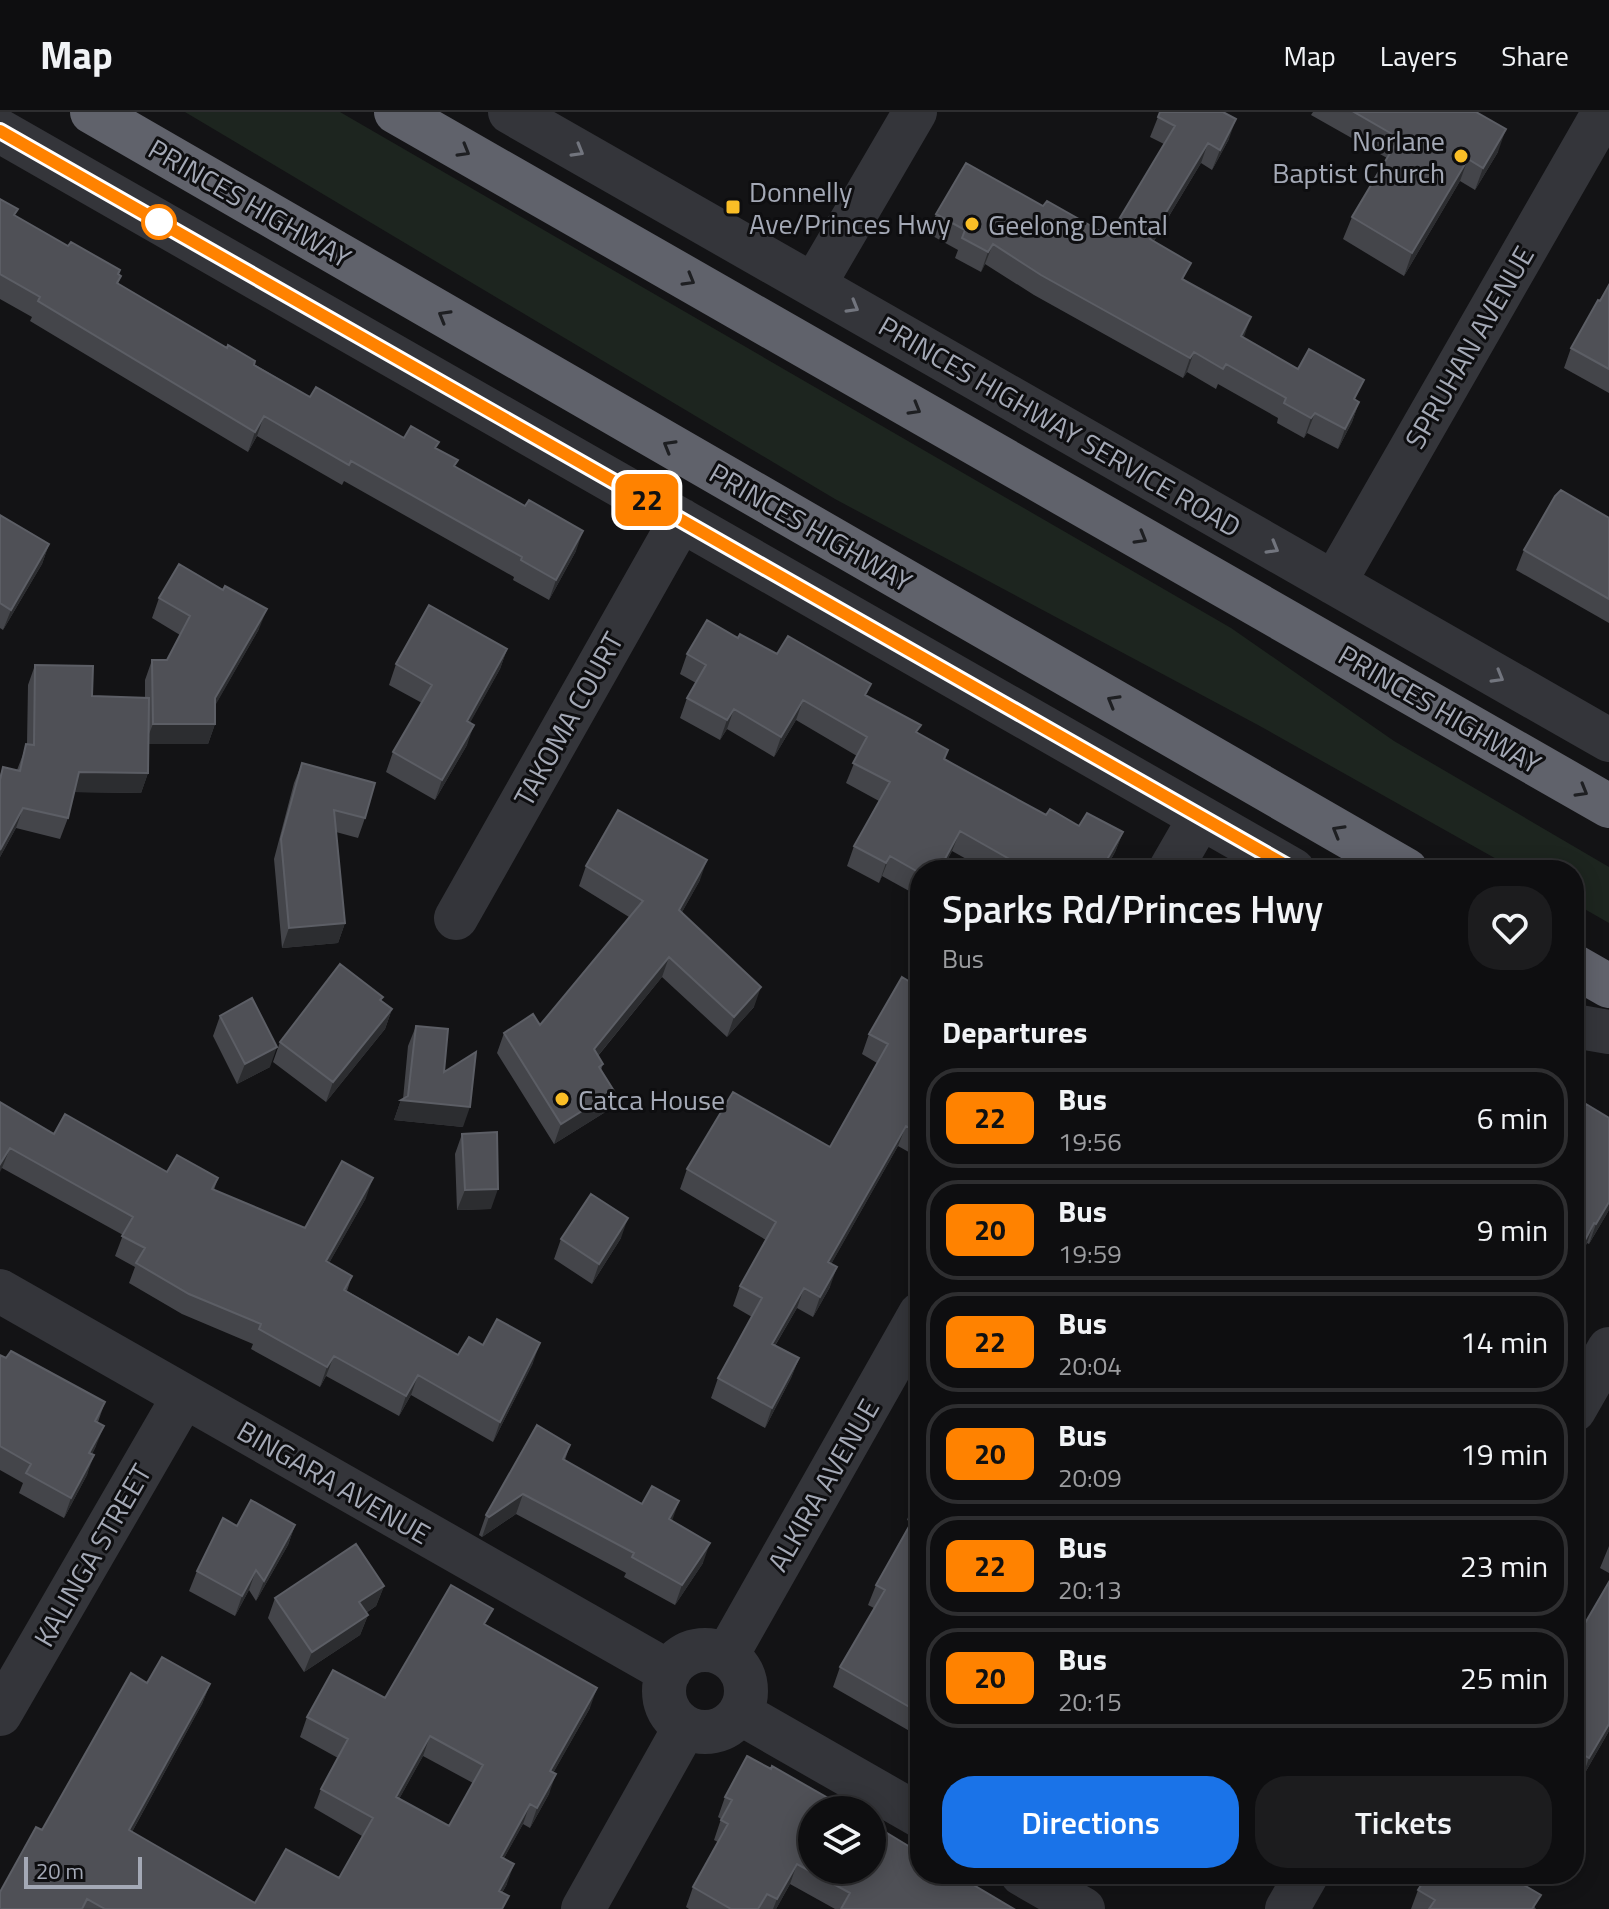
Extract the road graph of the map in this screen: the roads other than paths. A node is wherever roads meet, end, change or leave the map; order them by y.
1 (92, 112) edge
2 (396, 112) edge
3 (510, 112) edge
4 (915, 112) edge
5 (1604, 112) edge
6 (0, 131) edge
7 (814, 285) junction
8 (681, 520) junction
9 (1334, 583) junction
10 (1609, 740) edge
11 (1609, 806) edge
12 (1200, 818) junction
13 (1176, 860) edge
14 (1275, 860) edge
15 (1389, 860) edge
16 (456, 918) dead end
17 (1584, 972) edge
18 (1609, 986) edge
19 (1584, 1028) edge
20 (1609, 1032) edge
21 (0, 1291) edge
22 (910, 1332) edge
23 (1609, 1349) edge
24 (1584, 1393) edge
25 (184, 1396) junction
26 (727, 1655) junction
27 (669, 1672) junction
28 (740, 1713) junction
29 (0, 1714) edge
30 (685, 1727) junction
31 (910, 1810) edge
32 (1039, 1884) edge
33 (1301, 1884) edge
34 (583, 1909) edge
35 (1083, 1909) edge
36 (1287, 1909) edge

15 -> 1 highway, PRINCES HIGHWAY
2 -> 11 highway, PRINCES HIGHWAY
3 -> 7 street, PRINCES HIGHWAY SERVICE ROAD
4 - 7 street
5 - 9 street, SPRUHAN AVENUE
6 - 8 street
7 -> 9 street, PRINCES HIGHWAY SERVICE ROAD
8 - 12 street
8 - 16 street, TAKOMA COURT
9 -> 10 street, PRINCES HIGHWAY SERVICE ROAD
12 - 13 street
12 - 14 street
17 - 18 highway
19 - 20 street
21 - 25 street, BINGARA AVENUE
22 - 26 street, ALKIRA AVENUE
23 - 24 street
25 - 27 street, BINGARA AVENUE
25 - 29 street, KALINGA STREET
26 - 27 street
26 - 28 street
27 - 30 street
28 - 30 street
28 - 31 street
30 - 34 street
32 - 35 street
33 - 36 street

